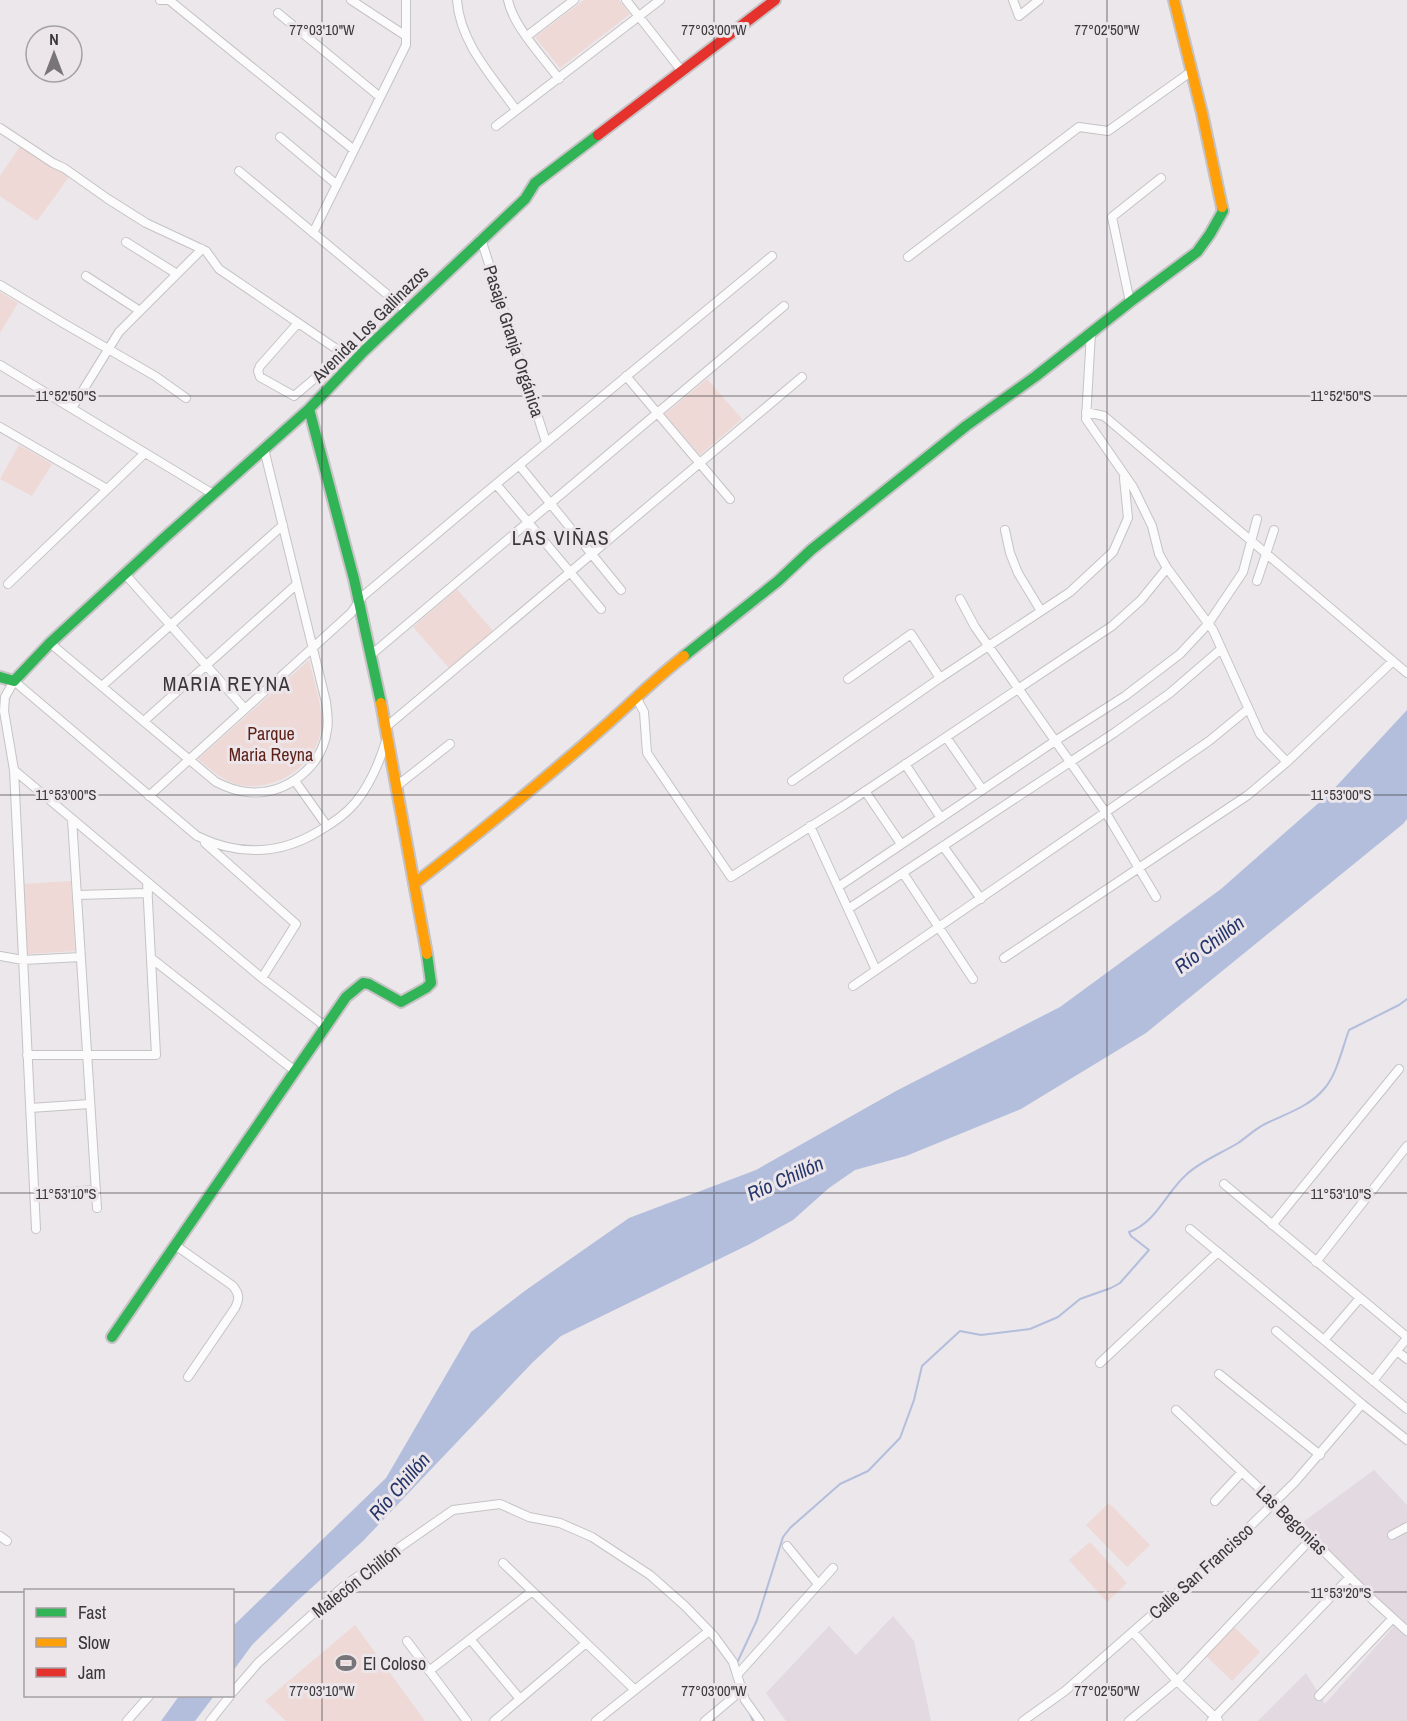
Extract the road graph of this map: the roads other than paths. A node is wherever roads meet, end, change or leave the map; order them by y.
1 (160, 0) edge
2 (351, 0) edge
3 (406, 0) edge
4 (457, 0) edge
5 (508, 0) edge
6 (574, 0) edge
7 (626, 0) edge
8 (660, 0) edge
9 (775, 0) edge
10 (1013, 0) edge
11 (1039, 0) edge
12 (1174, 0) edge
13 (278, 13) dead end
14 (638, 16) junction
15 (406, 36) junction
16 (527, 36) junction
17 (681, 70) junction
18 (1192, 71) junction
19 (559, 79) junction
20 (380, 97) junction
21 (516, 110) junction
22 (496, 126) dead end
23 (0, 128) edge
24 (280, 137) dead end
25 (354, 150) junction
26 (239, 171) dead end
27 (1161, 178) dead end
28 (337, 184) junction
29 (313, 233) junction
30 (481, 239) junction
31 (126, 242) dead end
32 (202, 249) junction
33 (772, 256) dead end
34 (908, 257) dead end
35 (177, 274) junction
36 (86, 276) dead end
37 (0, 285) edge
38 (1130, 302) junction
39 (784, 306) dead end
40 (406, 310) junction
41 (140, 311) junction
42 (298, 323) junction
43 (1091, 333) junction
44 (108, 349) junction
45 (0, 365) edge
46 (626, 376) junction
47 (802, 377) dead end
48 (186, 398) dead end
49 (72, 408) junction
50 (309, 409) junction
51 (1086, 412) junction
52 (657, 413) junction
53 (0, 427) edge
54 (546, 442) junction
55 (264, 449) junction
56 (145, 453) junction
57 (700, 464) junction
58 (519, 465) junction
59 (1124, 475) junction
60 (496, 484) junction
61 (107, 489) junction
62 (211, 493) junction
63 (730, 499) dead end
64 (550, 503) junction
65 (1257, 519) dead end
66 (528, 522) junction
67 (283, 525) junction
68 (1005, 530) dead end
69 (1274, 530) dead end
70 (1250, 541) junction
71 (592, 554) junction
72 (1266, 554) junction
73 (1167, 568) junction
74 (570, 573) junction
75 (125, 574) junction
76 (1257, 581) dead end
77 (8, 584) dead end
78 (297, 584) junction
79 (621, 591) dead end
80 (960, 599) dead end
81 (360, 601) junction
82 (601, 609) dead end
83 (1041, 611) junction
84 (1208, 624) junction
85 (171, 625) junction
86 (50, 643) junction
87 (988, 645) junction
88 (313, 649) junction
89 (1221, 649) junction
90 (372, 654) junction
91 (1392, 661) junction
92 (206, 665) junction
93 (1407, 673) edge
94 (0, 677) edge
95 (940, 678) junction
96 (848, 679) dead end
97 (14, 681) junction
98 (102, 686) junction
99 (1018, 688) junction
100 (636, 697) junction
101 (1248, 708) junction
102 (245, 709) junction
103 (144, 721) junction
104 (387, 732) junction
105 (946, 737) junction
106 (1055, 741) junction
107 (450, 744) dead end
108 (189, 759) junction
109 (1070, 762) junction
110 (1287, 762) junction
111 (905, 764) junction
112 (14, 770) junction
113 (295, 781) junction
114 (792, 782) dead end
115 (398, 785) junction
116 (982, 789) junction
117 (865, 791) junction
118 (149, 796) junction
119 (1106, 813) junction
120 (941, 818) junction
121 (72, 819) junction
122 (327, 826) junction
123 (810, 826) junction
124 (197, 836) junction
125 (901, 844) junction
126 (943, 846) junction
127 (1139, 868) junction
128 (903, 873) junction
129 (147, 882) junction
130 (414, 884) junction
131 (838, 887) junction
132 (148, 893) junction
133 (77, 895) junction
134 (1156, 897) dead end
135 (981, 899) junction
136 (848, 909) junction
137 (939, 927) junction
138 (0, 956) edge
139 (81, 957) junction
140 (151, 958) junction
141 (1004, 958) dead end
142 (23, 960) junction
143 (876, 970) junction
144 (262, 978) junction
145 (973, 979) dead end
146 (853, 986) dead end
147 (326, 1027) junction
148 (27, 1055) junction
149 (87, 1055) junction
150 (1400, 1069) dead end
151 (295, 1071) junction
152 (90, 1104) junction
153 (30, 1108) junction
154 (1407, 1146) edge
155 (1224, 1184) dead end
156 (96, 1190) junction
157 (35, 1194) junction
158 (97, 1208) dead end
159 (1272, 1225) junction
160 (36, 1229) dead end
161 (1190, 1229) dead end
162 (175, 1245) junction
163 (1218, 1252) junction
164 (1316, 1262) junction
165 (1360, 1298) junction
166 (1276, 1331) dead end
167 (112, 1337) dead end
168 (1407, 1338) edge
169 (1324, 1340) junction
170 (1397, 1351) junction
171 (1407, 1359) edge
172 (1100, 1363) dead end
173 (1219, 1374) dead end
174 (188, 1377) dead end
175 (1373, 1381) junction
176 (1362, 1404) junction
177 (1407, 1409) edge
178 (1176, 1410) dead end
179 (1407, 1440) edge
180 (1320, 1455) junction
181 (1242, 1472) junction
182 (1215, 1501) dead end
183 (1275, 1503) junction
184 (1407, 1527) edge
185 (1392, 1535) dead end
186 (1311, 1539) junction
187 (787, 1546) dead end
188 (503, 1563) dead end
189 (833, 1568) dead end
190 (1350, 1577) junction
191 (818, 1584) junction
192 (531, 1592) junction
193 (1393, 1618) junction
194 (709, 1631) junction
195 (1407, 1631) edge
196 (1133, 1632) junction
197 (470, 1639) junction
198 (407, 1641) dead end
199 (585, 1643) junction
200 (429, 1671) junction
201 (737, 1675) junction
202 (1177, 1681) junction
203 (635, 1690) junction
204 (742, 1690) junction
205 (234, 1691) edge
206 (1319, 1696) dead end
207 (147, 1697) edge
208 (229, 1697) edge
209 (520, 1699) junction
210 (1215, 1720) edge
211 (127, 1721) edge
212 (210, 1721) edge
213 (467, 1721) edge
214 (494, 1721) edge
215 (596, 1721) edge
216 (705, 1721) edge
217 (760, 1721) edge
218 (1023, 1721) edge
219 (1129, 1721) edge

1 - 25 street
2 - 15 street
3 - 15 street
4 - 21 street
5 - 16 street
6 - 16 street
7 - 14 street
8 - 14 street
9 - 17 street, Avenida Los Gallinazos
10 - 11 street
12 - 18 street
13 - 20 street
14 - 17 street
14 - 19 street
15 - 20 street
16 - 19 street
17 - 30 street, Avenida Los Gallinazos
18 - 34 street
18 - 38 street
19 - 21 street
20 - 25 street
21 - 22 street
23 - 32 street
24 - 28 street
25 - 28 street
26 - 29 street
27 - 38 street
28 - 29 street
29 - 40 street
30 - 40 street, Avenida Los Gallinazos
30 - 54 street, Pasaje Granja Orgánica
31 - 35 street
32 - 35 street
32 - 42 street
33 - 46 street
35 - 41 street
36 - 41 street
37 - 44 street
38 - 43 street
39 - 52 street
40 - 50 street, Avenida Los Gallinazos
41 - 44 street
42 - 42 street
43 - 51 street
43 - 100 street
44 - 48 street
44 - 49 street
45 - 49 street
46 - 52 street
46 - 54 street
47 - 57 street
49 - 56 street
50 - 55 street, Avenida Los Gallinazos
50 - 81 street
51 - 59 street
51 - 70 street
52 - 57 street
52 - 64 street
53 - 61 street
54 - 58 street
55 - 62 street, Avenida Los Gallinazos
55 - 67 street
56 - 61 street
56 - 62 street
57 - 63 street
57 - 71 street
58 - 60 street
58 - 64 street
59 - 73 street
59 - 83 street
60 - 66 street
60 - 81 street
61 - 77 street
62 - 75 street, Avenida Los Gallinazos
64 - 66 street
64 - 71 street
65 - 70 street
66 - 74 street
66 - 90 street
67 - 78 street
67 - 85 street
68 - 83 street
69 - 72 street
70 - 72 street
70 - 84 street
71 - 74 street
71 - 79 street
72 - 76 street
72 - 91 street
73 - 84 street
73 - 99 street
74 - 82 street
74 - 104 street
75 - 85 street
75 - 86 street, Avenida Los Gallinazos
78 - 88 street
78 - 92 street
80 - 87 street
81 - 88 street
81 - 90 street
83 - 87 street
84 - 89 street
84 - 106 street
85 - 92 street
85 - 98 street
86 - 97 street, Avenida Los Gallinazos
86 - 98 street
87 - 95 street
87 - 99 street
88 - 102 street
88 - 113 street
89 - 101 street
89 - 109 street
90 - 104 street
91 - 93 street
91 - 110 street
92 - 102 street
92 - 103 street
94 - 97 street
95 - 96 street
95 - 114 street
97 - 112 street
97 - 118 street
98 - 103 street
99 - 105 street
99 - 106 street
100 - 123 street
100 - 130 street
101 - 110 street
101 - 119 street
102 - 108 street
103 - 108 street
104 - 115 street
104 - 122 street
105 - 111 street
105 - 116 street
106 - 109 street
106 - 116 street
107 - 115 street
108 - 113 street
108 - 118 street
109 - 119 street
109 - 126 street
110 - 127 street
111 - 117 street
111 - 120 street
112 - 121 street
112 - 142 street
113 - 122 street
115 - 130 street
116 - 120 street
117 - 123 street
117 - 125 street
118 - 124 street
119 - 127 street
119 - 135 street
120 - 125 street
121 - 129 street
121 - 133 street
122 - 124 street
123 - 131 street
124 - 144 street
125 - 131 street
126 - 128 street
126 - 135 street
127 - 134 street
127 - 141 street
128 - 136 street
128 - 137 street
129 - 132 street
129 - 144 street
130 - 147 street
131 - 136 street
132 - 133 street
132 - 140 street
133 - 139 street
135 - 137 street
136 - 143 street
137 - 143 street
137 - 145 street
138 - 142 street
139 - 142 street
139 - 149 street
140 - 149 street
140 - 151 street
142 - 148 street
143 - 146 street
144 - 147 street
147 - 151 street
148 - 149 street
148 - 153 street
149 - 152 street
150 - 159 street
151 - 162 street
152 - 153 street
152 - 156 street
153 - 157 street
154 - 164 street
155 - 159 street
156 - 157 street
156 - 158 street
157 - 160 street
159 - 164 street
161 - 163 street
162 - 167 street
162 - 174 street
163 - 169 street
163 - 172 street
164 - 165 street
165 - 168 street
165 - 169 street
166 - 176 street
168 - 170 street
169 - 175 street
170 - 171 street
170 - 175 street
173 - 180 street
175 - 177 street
176 - 179 street
176 - 180 street, Calle San Francisco
178 - 181 street, Las Begonias
180 - 183 street, Calle San Francisco
181 - 182 street
181 - 183 street, Las Begonias
183 - 186 street, Las Begonias
183 - 196 street, Calle San Francisco
184 - 185 street
186 - 190 street, Las Begonias
186 - 202 street
187 - 191 street
188 - 192 street
189 - 191 street
190 - 193 street, Las Begonias
190 - 210 street
191 - 201 street
192 - 197 street
192 - 199 street
193 - 195 street, Las Begonias
193 - 206 street
194 - 201 street
194 - 203 street
194 - 205 street, Malecón Chillón
196 - 202 street
196 - 218 street, Calle San Francisco
197 - 200 street
197 - 209 street
198 - 200 street
199 - 203 street
199 - 209 street
200 - 213 street
201 - 204 street
202 - 210 street
202 - 219 street
203 - 215 street
204 - 216 street
204 - 217 street
207 - 211 street
208 - 212 street, Malecón Chillón
209 - 214 street

